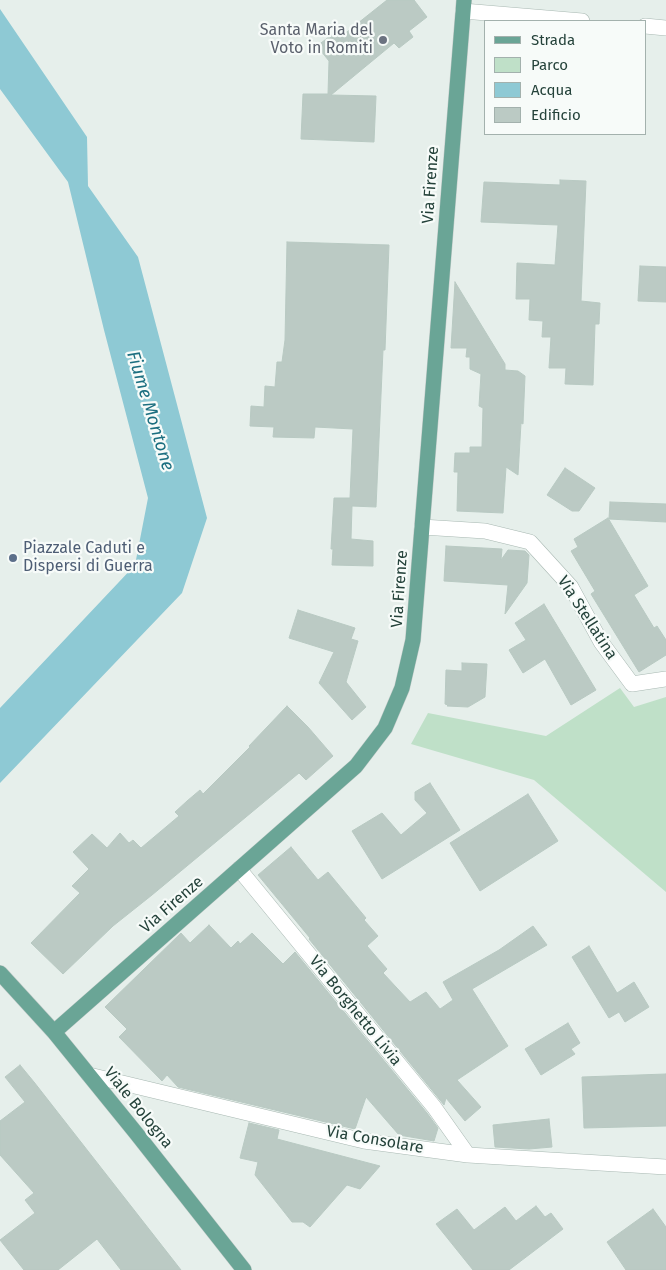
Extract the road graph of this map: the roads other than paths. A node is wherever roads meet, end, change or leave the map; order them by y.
1 (463, 6) edge
2 (574, 20) edge
3 (646, 26) edge
4 (666, 28) edge
5 (422, 527) junction
6 (666, 679) edge
7 (239, 869) junction
8 (0, 973) edge
9 (54, 1032) junction
10 (89, 1075) junction
11 (468, 1155) junction
12 (666, 1167) edge
13 (244, 1270) edge

1 - 2 street
1 - 5 main road, Via Firenze
3 - 4 street
5 - 6 street, Via Stellatina
5 - 7 main road, Via Firenze
7 - 9 main road, Via Firenze
7 - 11 street, Via Borghetto Livia
8 - 9 main road, Viale Bologna
9 - 10 main road, Viale Bologna
10 - 11 street, Via Consolare
10 - 13 main road, Viale Bologna
11 - 12 street, Via Consolare

